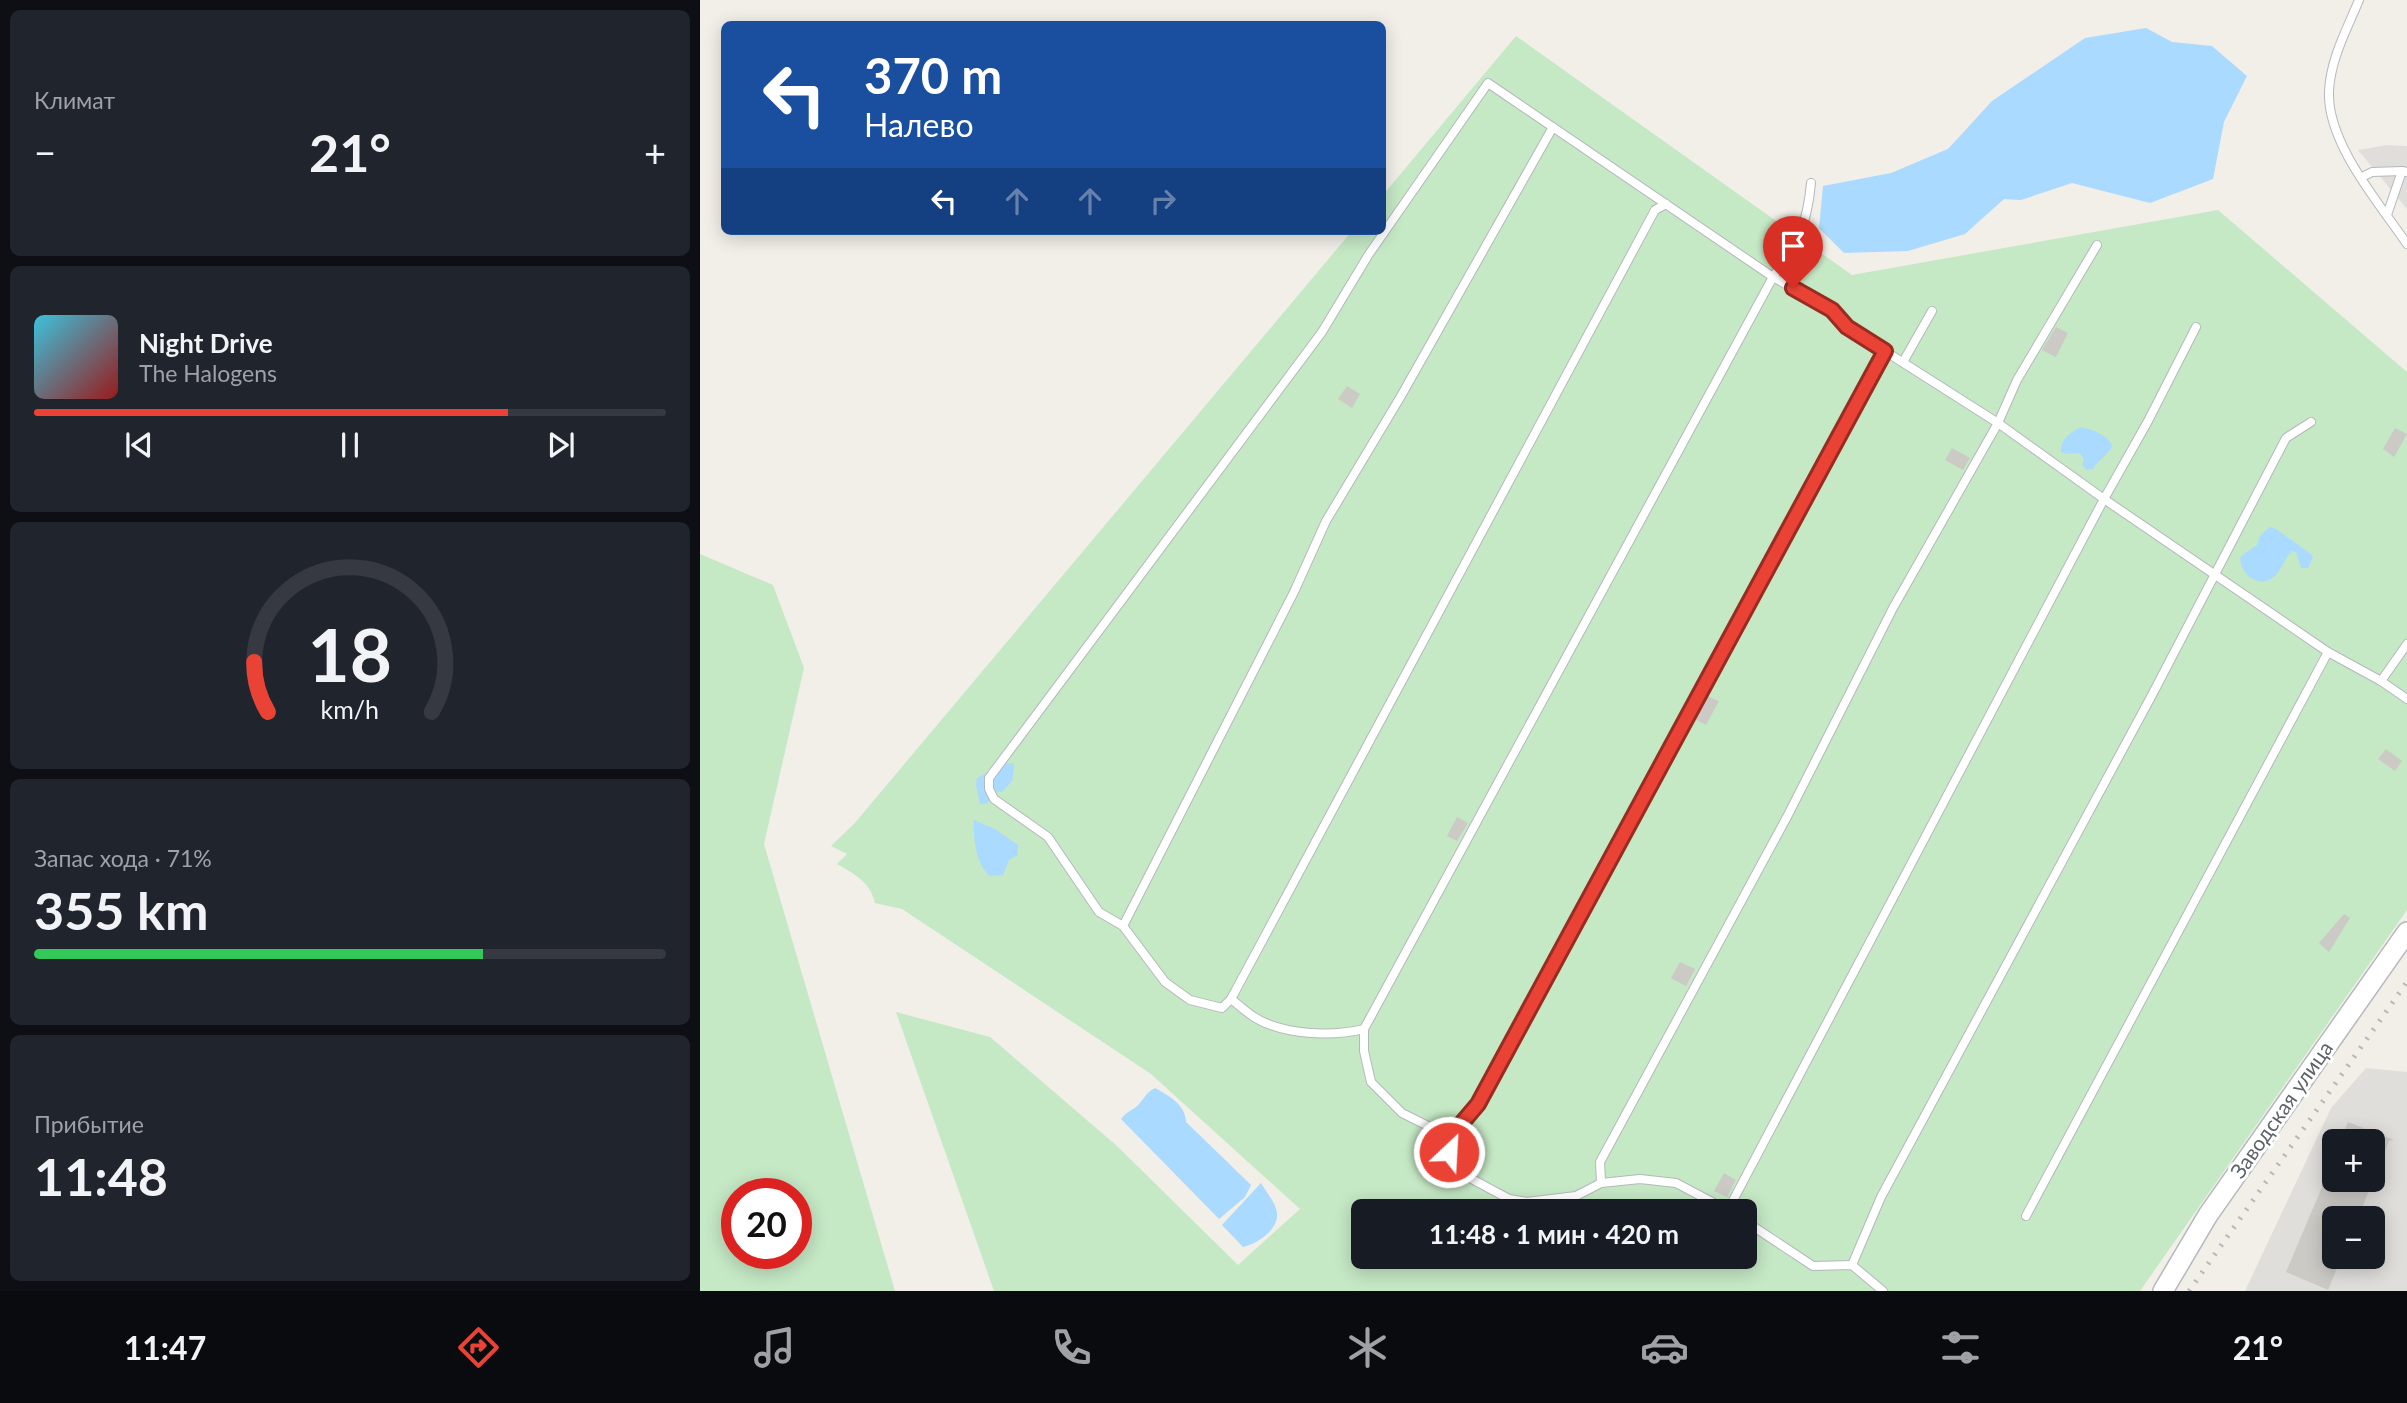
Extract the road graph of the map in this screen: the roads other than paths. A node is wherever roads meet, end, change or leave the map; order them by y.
1 (2360, 0) edge
2 (1553, 127) junction
3 (2405, 172) edge
4 (2362, 177) junction
5 (1811, 183) dead end
6 (1666, 204) junction
7 (2387, 215) junction
8 (1386, 230) edge
9 (1382, 235) edge
10 (2407, 244) edge
11 (2097, 245) dead end
12 (1773, 277) junction
13 (1932, 311) dead end
14 (2196, 327) dead end
15 (1885, 351) junction
16 (1903, 362) junction
17 (2311, 422) dead end
18 (1998, 423) junction
19 (2104, 499) junction
20 (2214, 574) junction
21 (2407, 644) edge
22 (2328, 652) junction
23 (2381, 681) junction
24 (2407, 699) edge
25 (1123, 926) junction
26 (2407, 932) edge
27 (1231, 999) junction
28 (1364, 1029) junction
29 (1450, 1137) junction
30 (1601, 1183) junction
31 (1706, 1199) edge
32 (1734, 1199) edge
33 (2025, 1216) dead end
34 (1757, 1230) edge
35 (1852, 1265) junction
36 (1883, 1291) edge
37 (2163, 1291) edge

1 - 4 lane
2 - 6 lane
2 - 8 lane
2 - 25 lane
3 - 4 lane
3 - 7 lane
4 - 7 lane
5 - 12 lane
6 - 12 lane
6 - 27 lane
7 - 10 lane
9 - 25 lane
11 - 18 lane
12 - 15 lane
12 - 28 lane
13 - 16 lane
14 - 19 lane
15 - 16 lane
15 - 29 lane
16 - 18 lane
17 - 20 lane
18 - 19 lane
18 - 30 lane
19 - 20 lane
19 - 32 lane
20 - 22 lane
20 - 35 lane
21 - 23 lane
22 - 23 lane
22 - 33 lane
23 - 24 lane
25 - 27 lane
26 - 37 street, Заводская улица
27 - 28 lane
28 - 29 lane
29 - 30 lane
30 - 31 lane
34 - 35 lane
35 - 36 lane

